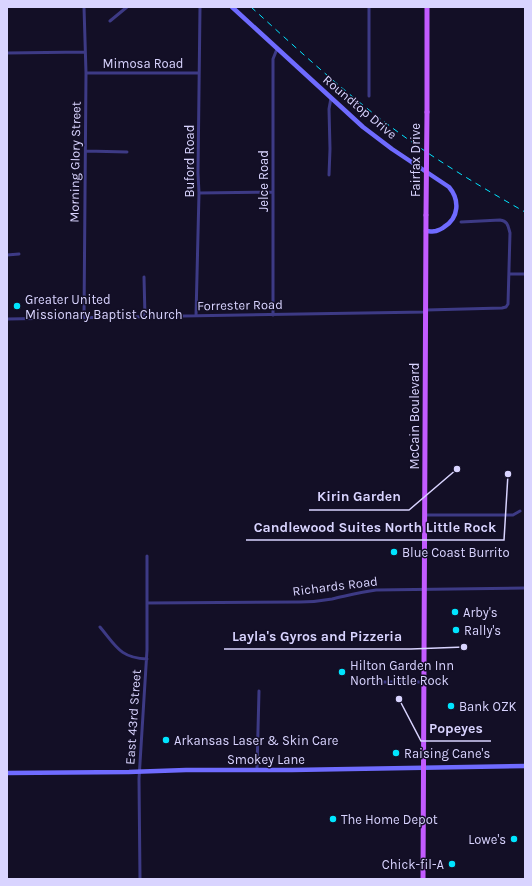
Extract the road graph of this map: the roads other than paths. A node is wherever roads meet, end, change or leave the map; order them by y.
1 (84, 7) edge
2 (127, 7) edge
3 (200, 7) edge
4 (232, 7) edge
5 (369, 7) edge
6 (427, 7) edge
7 (110, 21) dead end
8 (278, 49) junction
9 (85, 52) junction
10 (7, 54) edge
11 (86, 73) junction
12 (199, 73) junction
13 (368, 96) dead end
14 (331, 98) junction
15 (86, 151) junction
16 (127, 152) dead end
17 (329, 175) dead end
18 (274, 192) junction
19 (199, 194) junction
20 (461, 222) dead end
21 (426, 231) junction
22 (19, 254) dead end
23 (7, 255) edge
24 (509, 274) junction
25 (525, 274) edge
26 (144, 277) dead end
27 (426, 311) junction
28 (273, 315) junction
29 (196, 316) junction
30 (145, 317) junction
31 (84, 318) junction
32 (7, 319) edge
33 (520, 511) dead end
34 (425, 515) junction
35 (147, 556) dead end
36 (525, 588) edge
37 (424, 589) junction
38 (147, 603) junction
39 (100, 627) dead end
40 (147, 659) junction
41 (375, 682) dead end
42 (424, 682) junction
43 (259, 691) dead end
44 (525, 766) edge
45 (424, 767) junction
46 (257, 770) junction
47 (139, 771) junction
48 (7, 773) edge
49 (140, 879) edge
50 (423, 879) edge

1 - 9 street, Morning Glory Street
2 - 7 street
3 - 12 street, Buford Road
4 - 8 street, Roundtop Drive
5 - 13 street
6 - 21 main road, Fairfax Drive, bridge
8 - 14 street, Roundtop Drive
8 - 18 street, Jelce Road
9 - 10 street, Mimosa Road
9 - 11 street, Morning Glory Street
11 - 12 street, Mimosa Road
11 - 15 street, Morning Glory Street
12 - 19 street, Buford Road
14 - 17 street
14 - 21 street, Roundtop Drive
15 - 16 street
15 - 31 street, Morning Glory Street
18 - 19 street
18 - 28 street, Jelce Road
19 - 29 street, Buford Road
20 - 24 street
21 - 27 main road, Fairfax Drive
22 - 23 street
24 - 25 street
24 - 27 street, Forrester Road
26 - 30 street
27 - 28 street, Forrester Road
27 - 34 main road, McCain Boulevard
28 - 29 street, Forrester Road
29 - 30 street, Forrester Road
30 - 31 street, Forrester Road
31 - 32 street, Forrester Road
33 - 34 street
34 - 37 main road, McCain Boulevard
35 - 38 street, East 43rd Street
36 - 37 street, Richards Road
37 - 38 street, Richards Road
37 - 42 main road, McCain Boulevard
38 - 40 street, East 43rd Street
39 - 40 street
40 - 47 street, East 43rd Street
41 - 42 street
42 - 45 main road, McCain Boulevard
43 - 46 street
44 - 45 street, Smokey Lane
45 - 46 street, Smokey Lane
45 - 50 main road, McCain Boulevard
46 - 47 street, Smokey Lane
47 - 48 street, Smokey Lane
47 - 49 street, East 43rd Street

